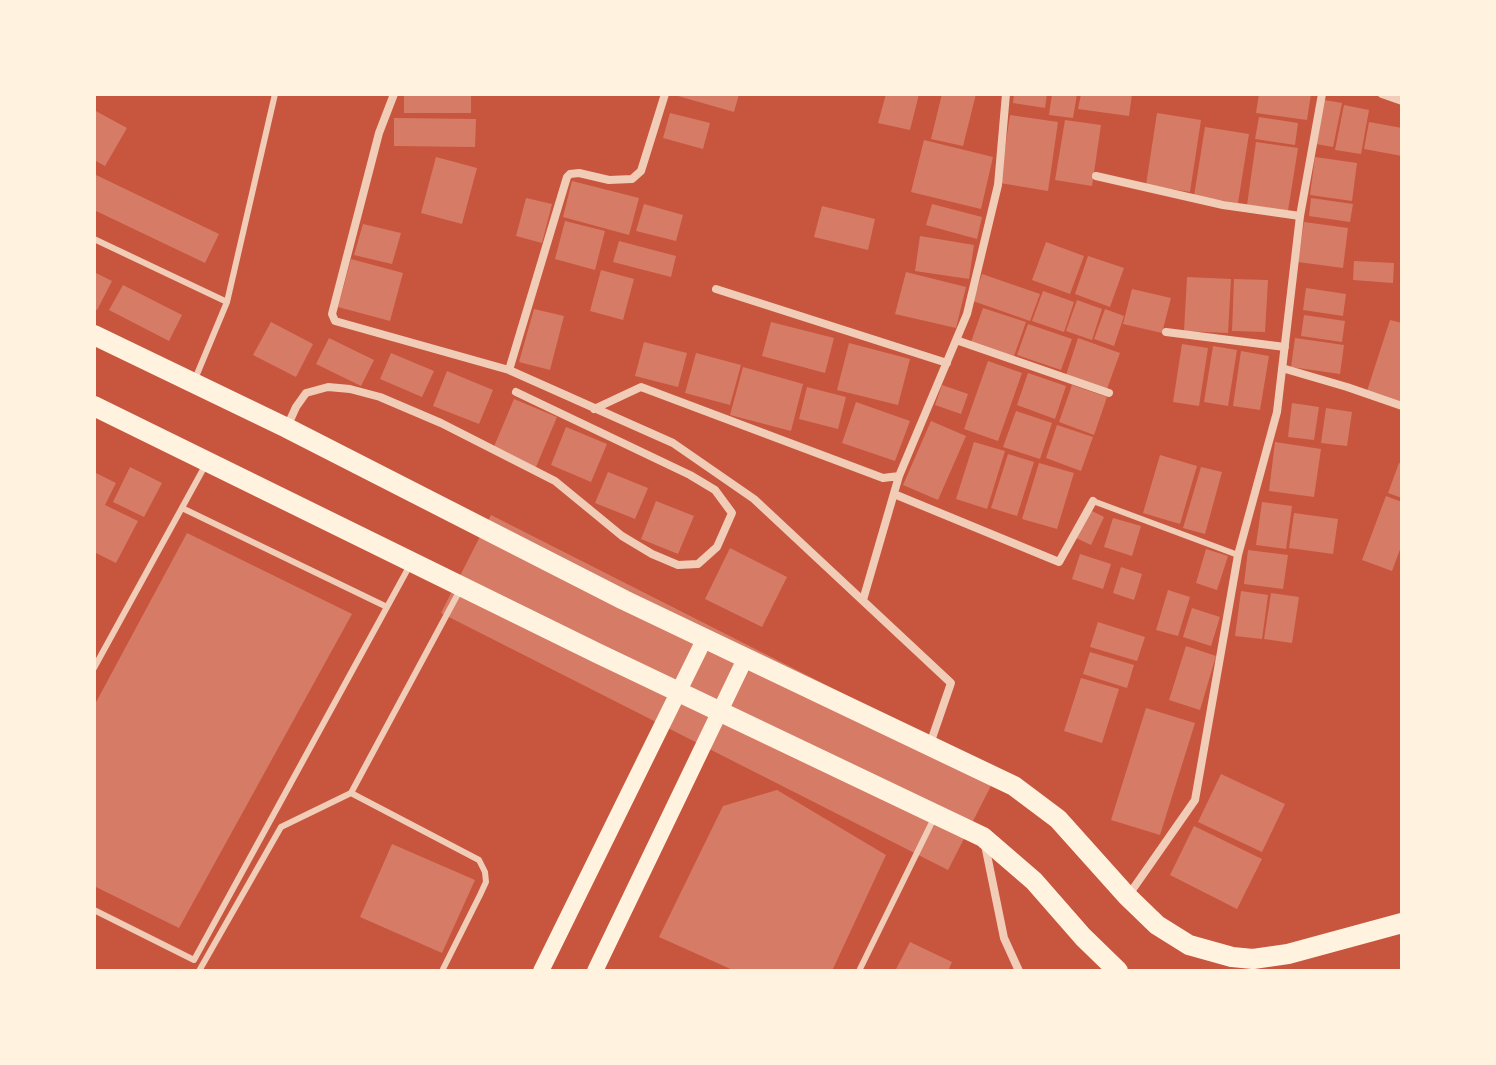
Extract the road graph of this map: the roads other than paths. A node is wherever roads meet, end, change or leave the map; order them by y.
1 (275, 94) edge
2 (394, 94) edge
3 (665, 94) edge
4 (1006, 94) edge
5 (1322, 94) edge
6 (1382, 94) edge
7 (1402, 101) edge
8 (1096, 176) dead end
9 (1300, 216) junction
10 (94, 239) edge
11 (716, 289) dead end
12 (227, 302) junction
13 (1166, 332) dead end
14 (94, 335) edge
15 (956, 340) junction
16 (1285, 347) junction
17 (947, 363) junction
18 (1282, 368) junction
19 (509, 370) junction
20 (193, 383) junction
21 (516, 392) dead end
22 (1109, 393) dead end
23 (94, 406) edge
24 (1402, 406) edge
25 (594, 409) junction
26 (287, 428) junction
27 (208, 462) junction
28 (899, 476) junction
29 (894, 494) junction
30 (1093, 501) joint
31 (182, 508) junction
32 (1238, 555) junction
33 (411, 562) junction
34 (462, 587) junction
35 (863, 600) junction
36 (387, 607) junction
37 (705, 638) junction
38 (746, 657) junction
39 (94, 668) edge
40 (679, 692) junction
41 (720, 712) junction
42 (930, 744) junction
43 (351, 793) junction
44 (936, 813) junction
45 (983, 837) junction
46 (1127, 896) junction
47 (94, 910) edge
48 (1402, 923) edge
49 (199, 971) edge
50 (442, 971) edge
51 (541, 971) edge
52 (595, 971) edge
53 (859, 971) edge
54 (1019, 971) edge
55 (1118, 971) edge

1 - 12 lane
2 - 19 street
3 - 19 street
4 - 15 street
5 - 9 street
6 - 7 street
8 - 9 street
9 - 16 street
10 - 12 lane
11 - 17 street
12 - 20 lane
13 - 16 street
14 - 20 main road
15 - 17 street
15 - 22 street
16 - 18 street
17 - 28 street
18 - 24 street
18 - 32 street
19 - 25 street
20 - 26 main road
21 - 26 street
23 - 27 main road
25 - 28 street
25 - 35 street
26 - 37 main road
27 - 31 lane
27 - 33 main road
28 - 29 street
29 - 30 street
29 - 35 street
30 - 32 lane
31 - 36 lane
31 - 39 lane
32 - 46 street
33 - 34 main road
33 - 36 lane
34 - 40 main road
34 - 43 lane
35 - 42 street
36 - 47 lane
37 - 38 main road
37 - 40 main road
38 - 41 main road
38 - 42 main road
40 - 41 main road
40 - 51 main road
41 - 44 main road
41 - 52 main road
42 - 46 main road
43 - 49 lane
43 - 50 lane
44 - 45 main road
44 - 53 lane
45 - 54 street
45 - 55 main road
46 - 48 main road

